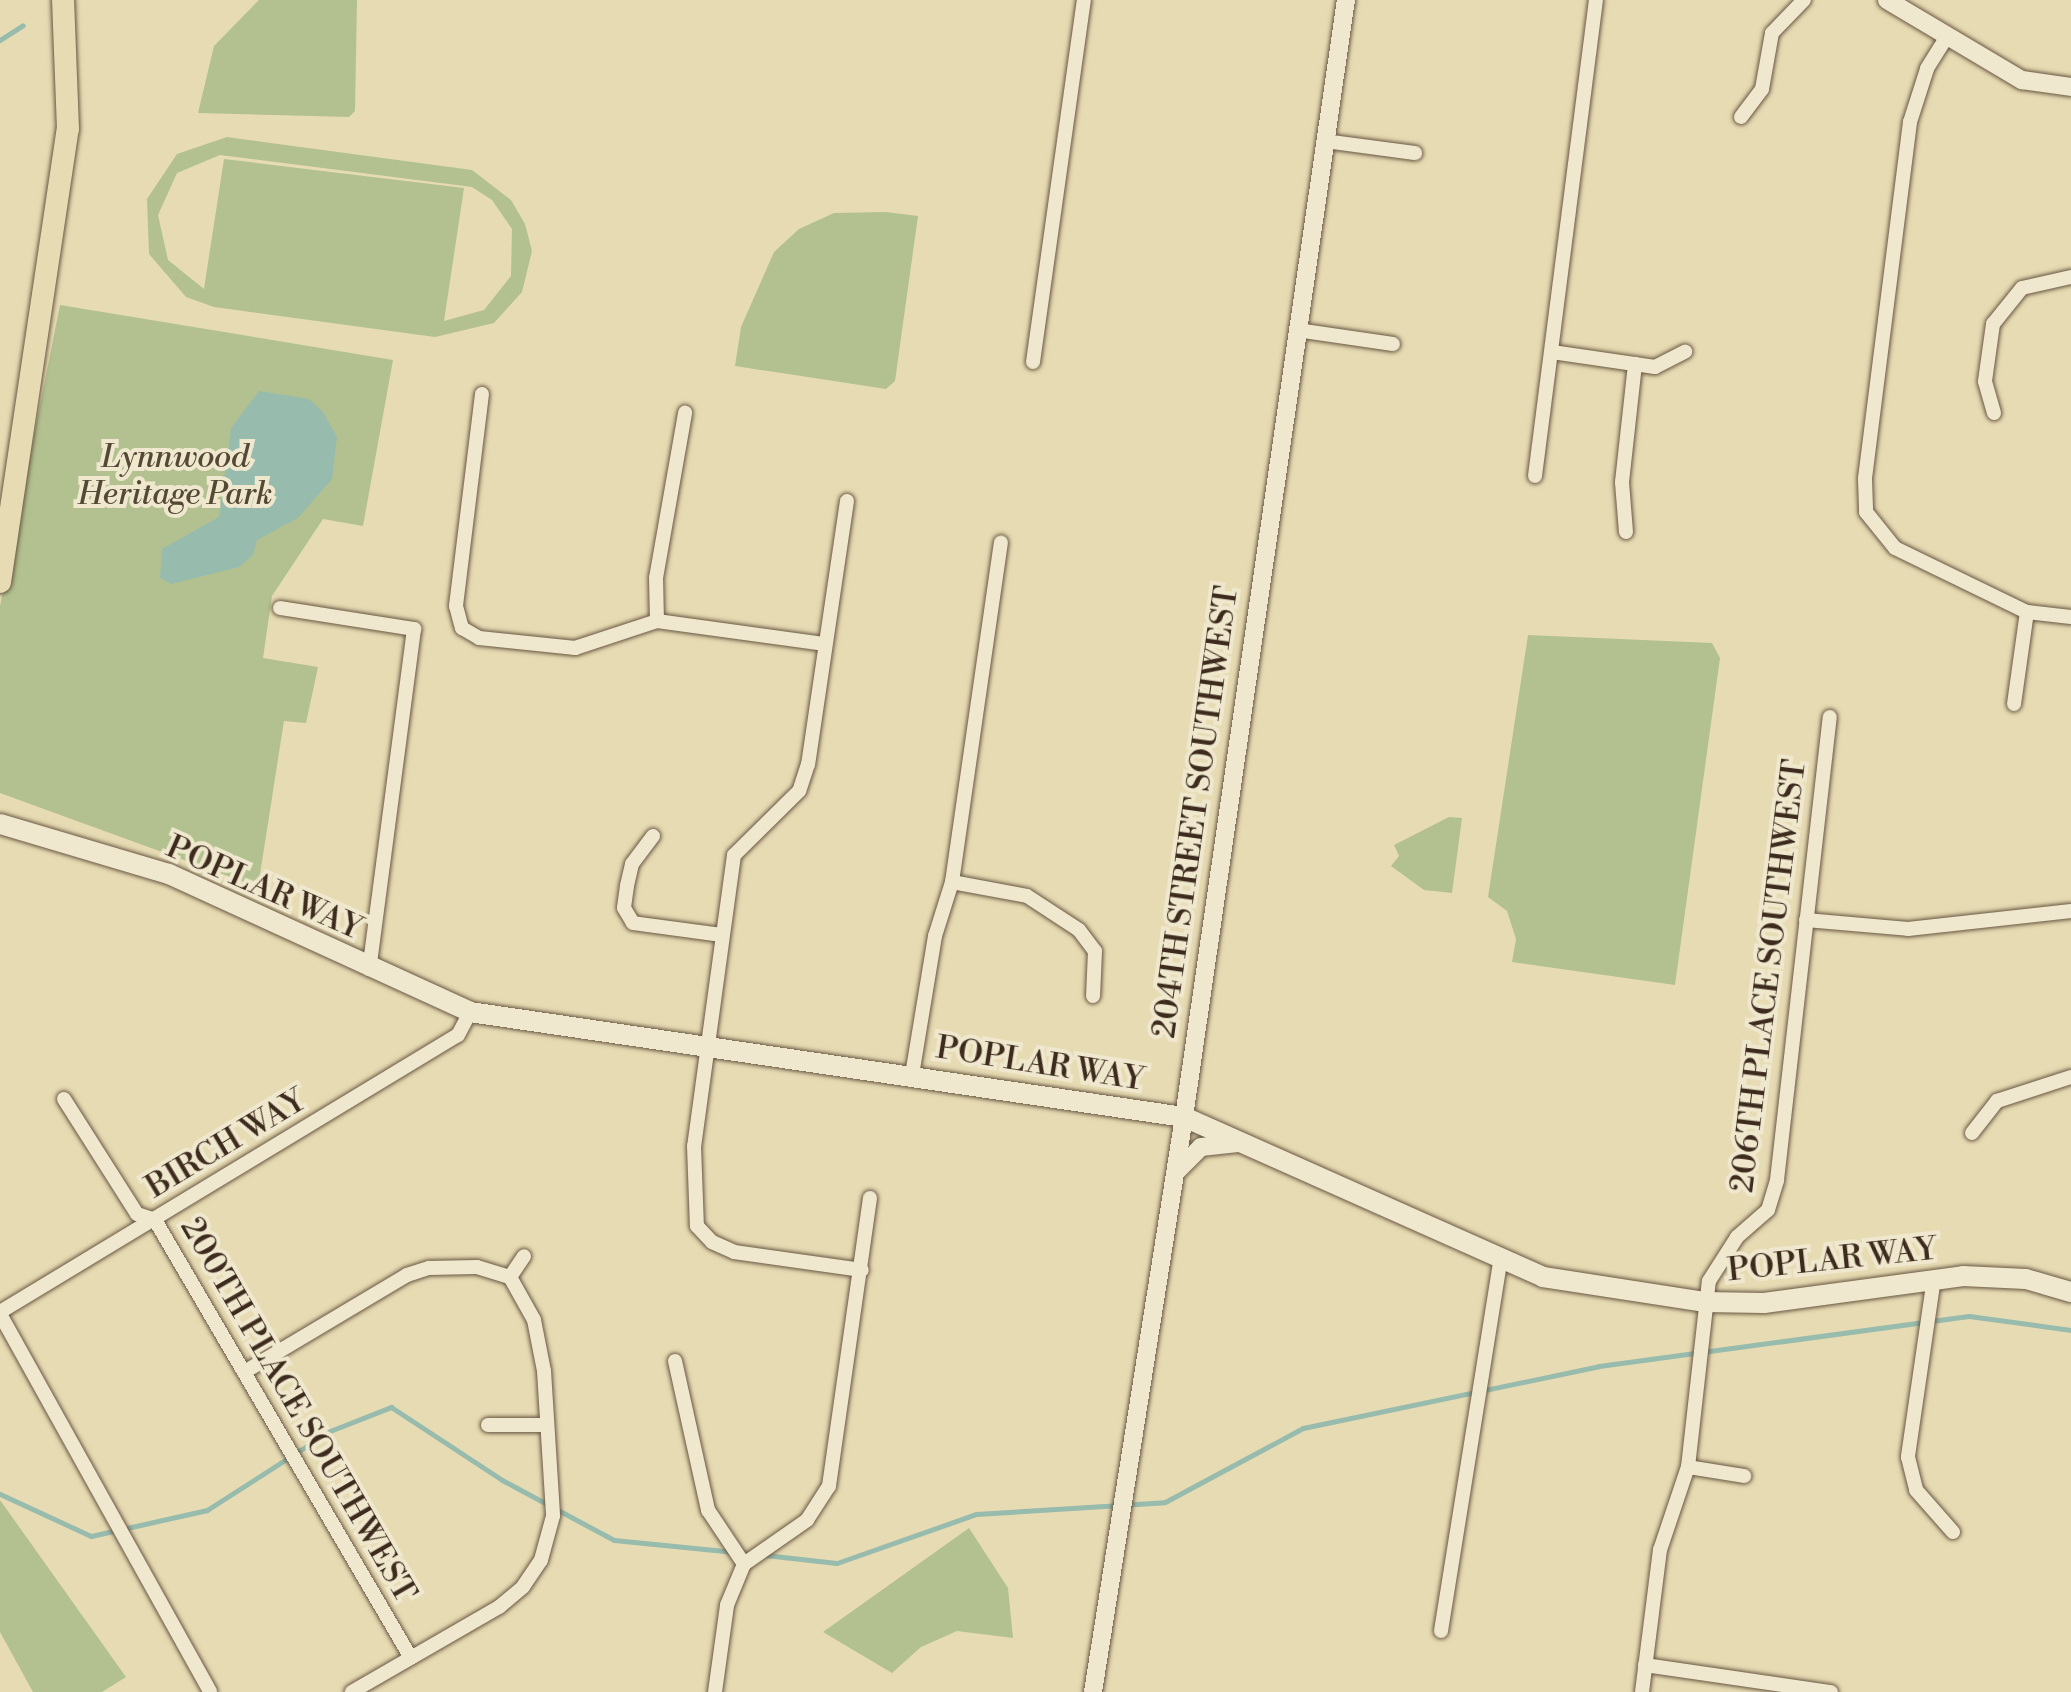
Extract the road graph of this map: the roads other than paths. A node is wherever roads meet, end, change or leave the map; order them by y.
1 (63, 0) edge
2 (1084, 0) edge
3 (1346, 0) edge
4 (1596, 0) edge
5 (1804, 0) edge
6 (1886, 0) edge
7 (1946, 38) junction
8 (2071, 88) edge
9 (1742, 117) dead end
10 (1325, 141) junction
11 (1416, 153) dead end
12 (2071, 277) edge
13 (1297, 330) junction
14 (1393, 344) dead end
15 (1552, 352) junction
16 (1684, 352) dead end
17 (1033, 362) dead end
18 (1635, 364) junction
19 (482, 394) dead end
20 (684, 413) dead end
21 (1994, 413) dead end
22 (1535, 476) dead end
23 (847, 501) dead end
24 (1626, 532) dead end
25 (1001, 543) dead end
26 (0, 582) edge
27 (280, 608) dead end
28 (2027, 612) junction
29 (2071, 616) edge
30 (657, 621) junction
31 (825, 644) junction
32 (2014, 704) dead end
33 (1830, 718) dead end
34 (0, 824) edge
35 (653, 836) dead end
36 (952, 882) junction
37 (2071, 911) edge
38 (1806, 920) junction
39 (722, 936) junction
40 (369, 969) junction
41 (1093, 996) dead end
42 (470, 1012) junction
43 (706, 1044) junction
44 (912, 1076) junction
45 (2071, 1077) edge
46 (64, 1099) dead end
47 (1184, 1117) junction
48 (1972, 1133) dead end
49 (1240, 1142) junction
50 (1176, 1172) junction
51 (870, 1198) dead end
52 (154, 1220) junction
53 (524, 1256) dead end
54 (1500, 1263) junction
55 (862, 1270) junction
56 (510, 1276) junction
57 (1934, 1278) junction
58 (2071, 1292) edge
59 (1704, 1302) junction
60 (0, 1313) edge
61 (675, 1362) dead end
62 (246, 1370) junction
63 (488, 1425) dead end
64 (546, 1425) junction
65 (1688, 1468) junction
66 (1744, 1476) dead end
67 (1953, 1532) dead end
68 (744, 1564) junction
69 (1441, 1631) dead end
70 (411, 1658) junction
71 (1645, 1665) junction
72 (210, 1692) edge
73 (352, 1692) edge
74 (715, 1692) edge
75 (1093, 1692) edge
76 (1642, 1692) edge
77 (1831, 1692) edge

1 - 26 main road
2 - 17 street
3 - 10 street, 204TH STREET SOUTHWEST
4 - 15 street
5 - 9 street
6 - 7 street
7 - 8 street
7 - 28 street
10 - 11 street
10 - 13 street, 204TH STREET SOUTHWEST
12 - 21 street
13 - 14 street
13 - 47 street, 204TH STREET SOUTHWEST
15 - 18 street
15 - 22 street
16 - 18 street
18 - 24 street
19 - 30 street
20 - 30 street
23 - 31 street
25 - 36 street
27 - 40 street
28 - 29 street
28 - 32 street
30 - 31 street
31 - 39 street
33 - 38 street, 206TH PLACE SOUTHWEST
34 - 40 main road, POPLAR WAY
35 - 39 street
36 - 41 street
36 - 44 street
37 - 38 street
38 - 59 street, 206TH PLACE SOUTHWEST
39 - 43 street
40 - 42 main road, POPLAR WAY
42 - 43 main road, POPLAR WAY
42 - 52 street, BIRCH WAY
43 - 44 main road, POPLAR WAY
43 - 55 street
44 - 47 main road, POPLAR WAY
45 - 48 street
46 - 52 street, 200TH PLACE SOUTHWEST
47 - 49 main road, POPLAR WAY
47 - 50 street, 204TH STREET SOUTHWEST
49 - 50 street
49 - 54 main road, POPLAR WAY
50 - 75 street, 204TH STREET SOUTHWEST
51 - 55 street
52 - 60 street, BIRCH WAY
52 - 62 street, 200TH PLACE SOUTHWEST
53 - 56 street
54 - 59 main road, POPLAR WAY
54 - 69 street
55 - 68 street
56 - 62 street
56 - 64 street
57 - 58 main road, POPLAR WAY
57 - 59 main road, POPLAR WAY
57 - 67 street
59 - 65 street, 206TH PLACE SOUTHWEST
60 - 72 street
61 - 68 street
62 - 70 street, 200TH PLACE SOUTHWEST
63 - 64 street
64 - 70 street
65 - 66 street
65 - 71 street, 206TH PLACE SOUTHWEST
68 - 74 street
70 - 73 street
71 - 76 street, 206TH PLACE SOUTHWEST
71 - 77 street

